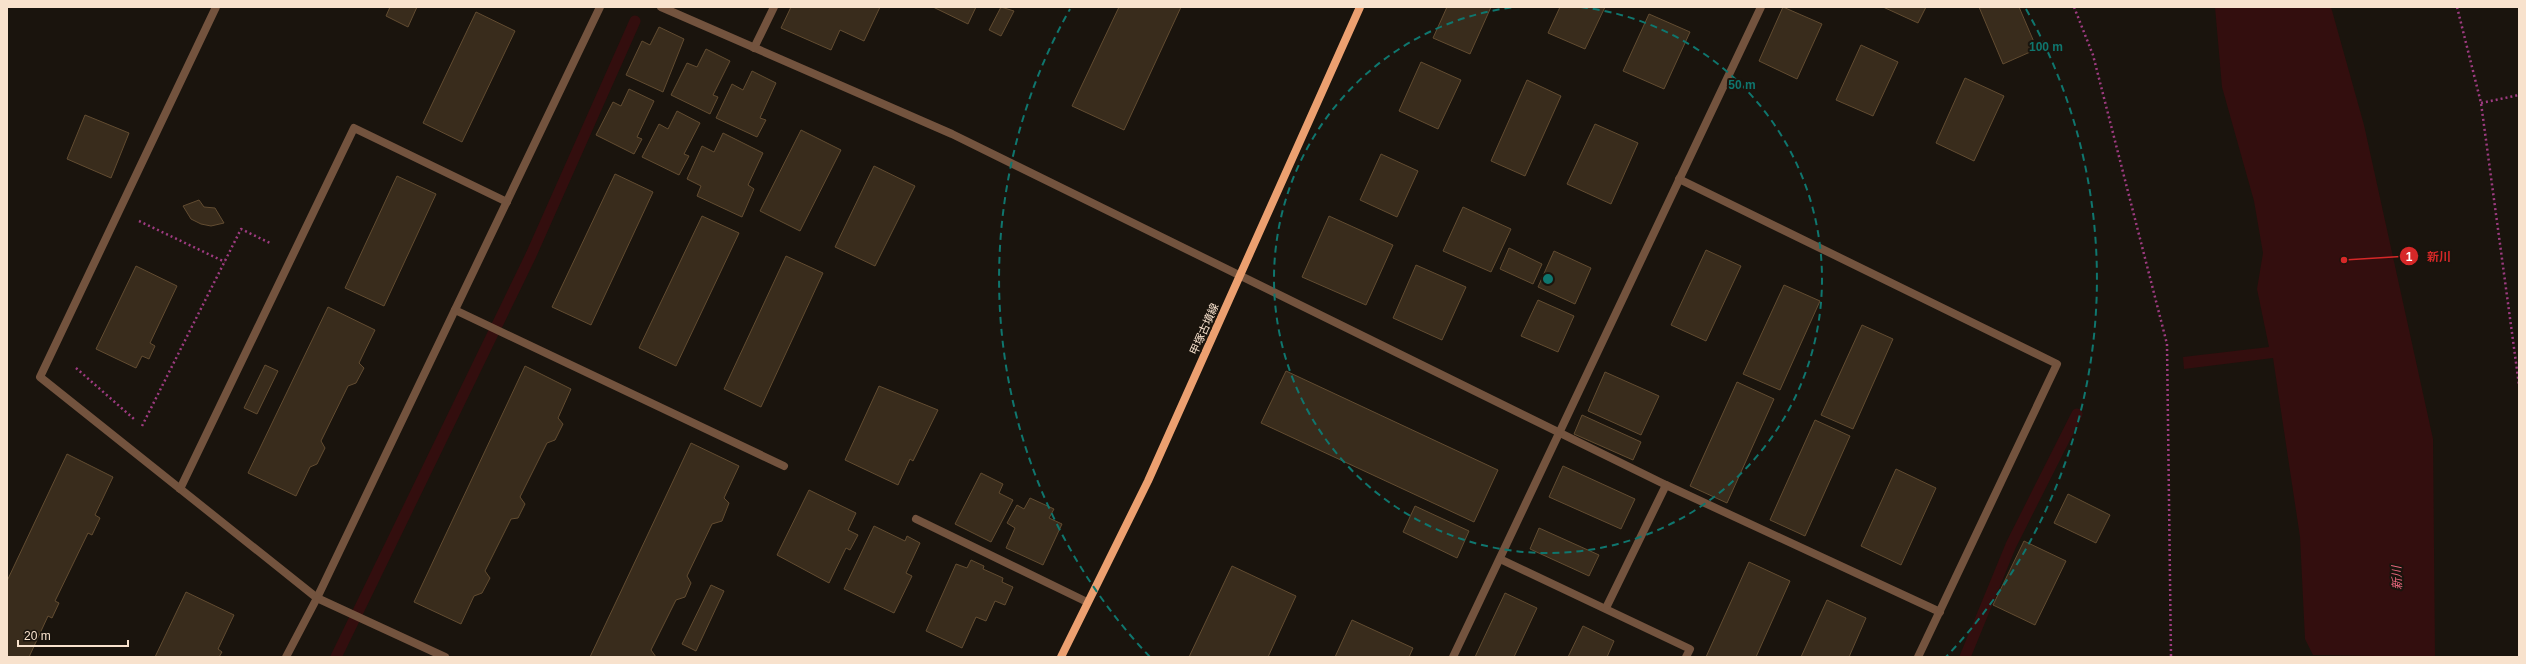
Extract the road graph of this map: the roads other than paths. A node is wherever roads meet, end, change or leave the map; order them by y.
1 (216, 7) edge
2 (600, 7) edge
3 (661, 7) edge
4 (774, 7) edge
5 (1360, 7) edge
6 (1760, 7) edge
7 (754, 48) junction
8 (1679, 179) junction
9 (506, 202) junction
10 (1240, 275) junction
11 (455, 310) junction
12 (1559, 433) junction
13 (784, 466) dead end
14 (1666, 485) junction
15 (180, 489) junction
16 (916, 519) dead end
17 (1500, 559) junction
18 (317, 598) junction
19 (1087, 602) junction
20 (1606, 608) junction
21 (1940, 612) junction
22 (286, 657) edge
23 (445, 657) edge
24 (1061, 657) edge
25 (1453, 657) edge
26 (1686, 657) edge
27 (1918, 657) edge

1 - 15 street
2 - 9 street
3 - 7 street
4 - 7 street
5 - 10 main road, 甲塚古墳線
6 - 8 street
7 - 10 street
8 - 12 street
8 - 21 street
9 - 11 street
9 - 15 street
10 - 12 street
10 - 19 main road, 甲塚古墳線
11 - 13 street
11 - 18 street
12 - 14 street
12 - 17 street
14 - 20 street
14 - 21 street
15 - 18 street
16 - 19 street
17 - 20 street
17 - 25 street
18 - 22 street
18 - 23 street
19 - 24 main road, 甲塚古墳線
20 - 26 street
21 - 27 street

